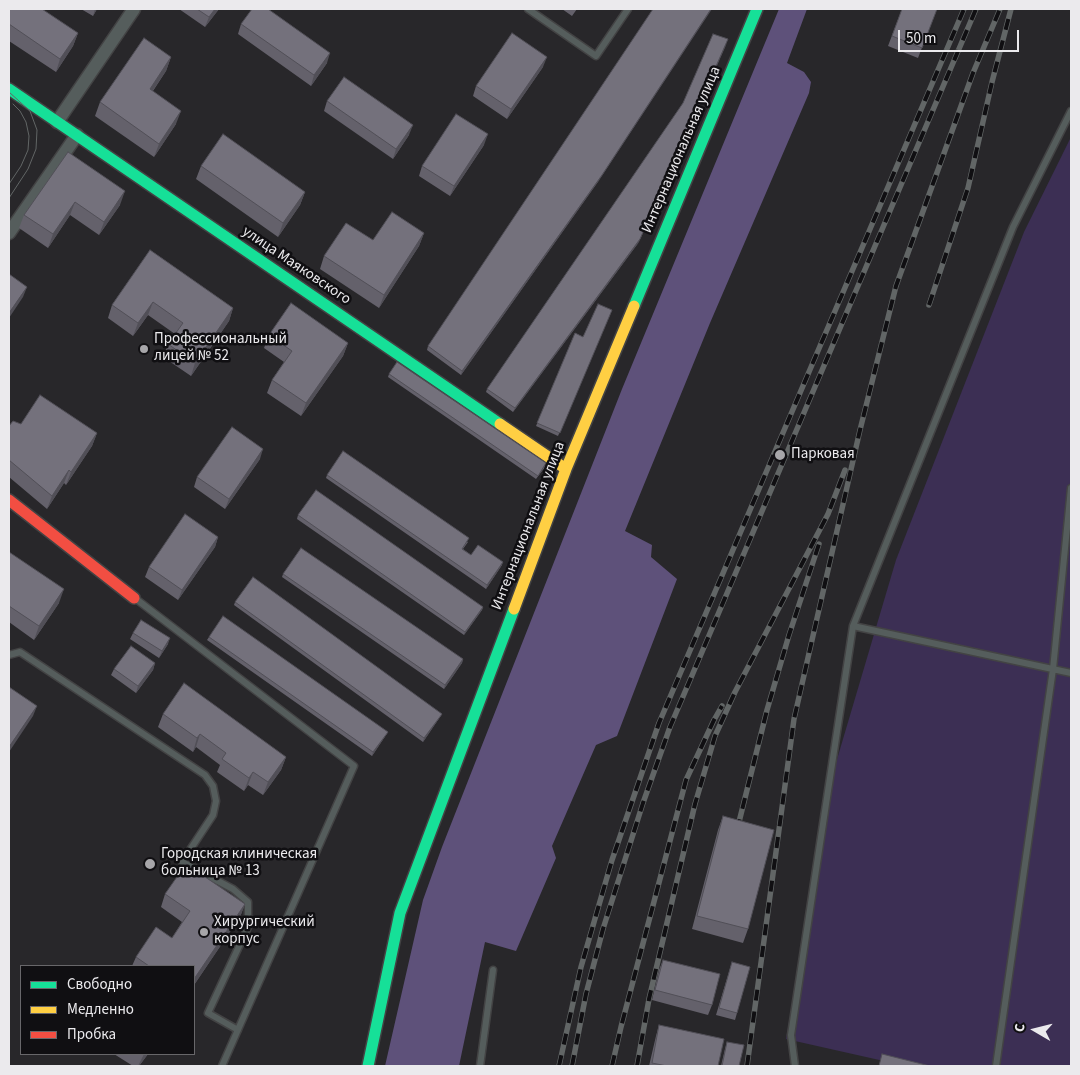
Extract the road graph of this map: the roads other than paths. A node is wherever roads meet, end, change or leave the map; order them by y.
1 (134, 9) edge
2 (528, 9) edge
3 (628, 9) edge
4 (757, 9) edge
5 (9, 90) edge
6 (1071, 110) edge
7 (57, 122) junction
8 (77, 136) junction
9 (9, 233) edge
10 (566, 468) junction
11 (1071, 488) edge
12 (9, 500) edge
13 (134, 598) joint
14 (853, 626) junction
15 (9, 655) edge
16 (1053, 669) junction
17 (1071, 673) edge
18 (493, 970) dead end
19 (238, 1030) junction
20 (222, 1066) edge
21 (368, 1066) edge
22 (480, 1066) edge
23 (795, 1066) edge
24 (996, 1066) edge

1 - 7 street
2 - 3 lane
4 - 10 main road, Интернациональная улица
5 - 7 main road, улица Маяковского
6 - 14 lane
7 - 8 main road, улица Маяковского
8 - 9 street
8 - 10 main road, улица Маяковского
10 - 21 main road, Интернациональная улица
11 - 16 lane
12 - 13 main road
13 - 19 lane
14 - 16 lane
14 - 23 lane
15 - 19 lane
16 - 17 lane
16 - 24 lane
18 - 22 lane
19 - 20 lane

